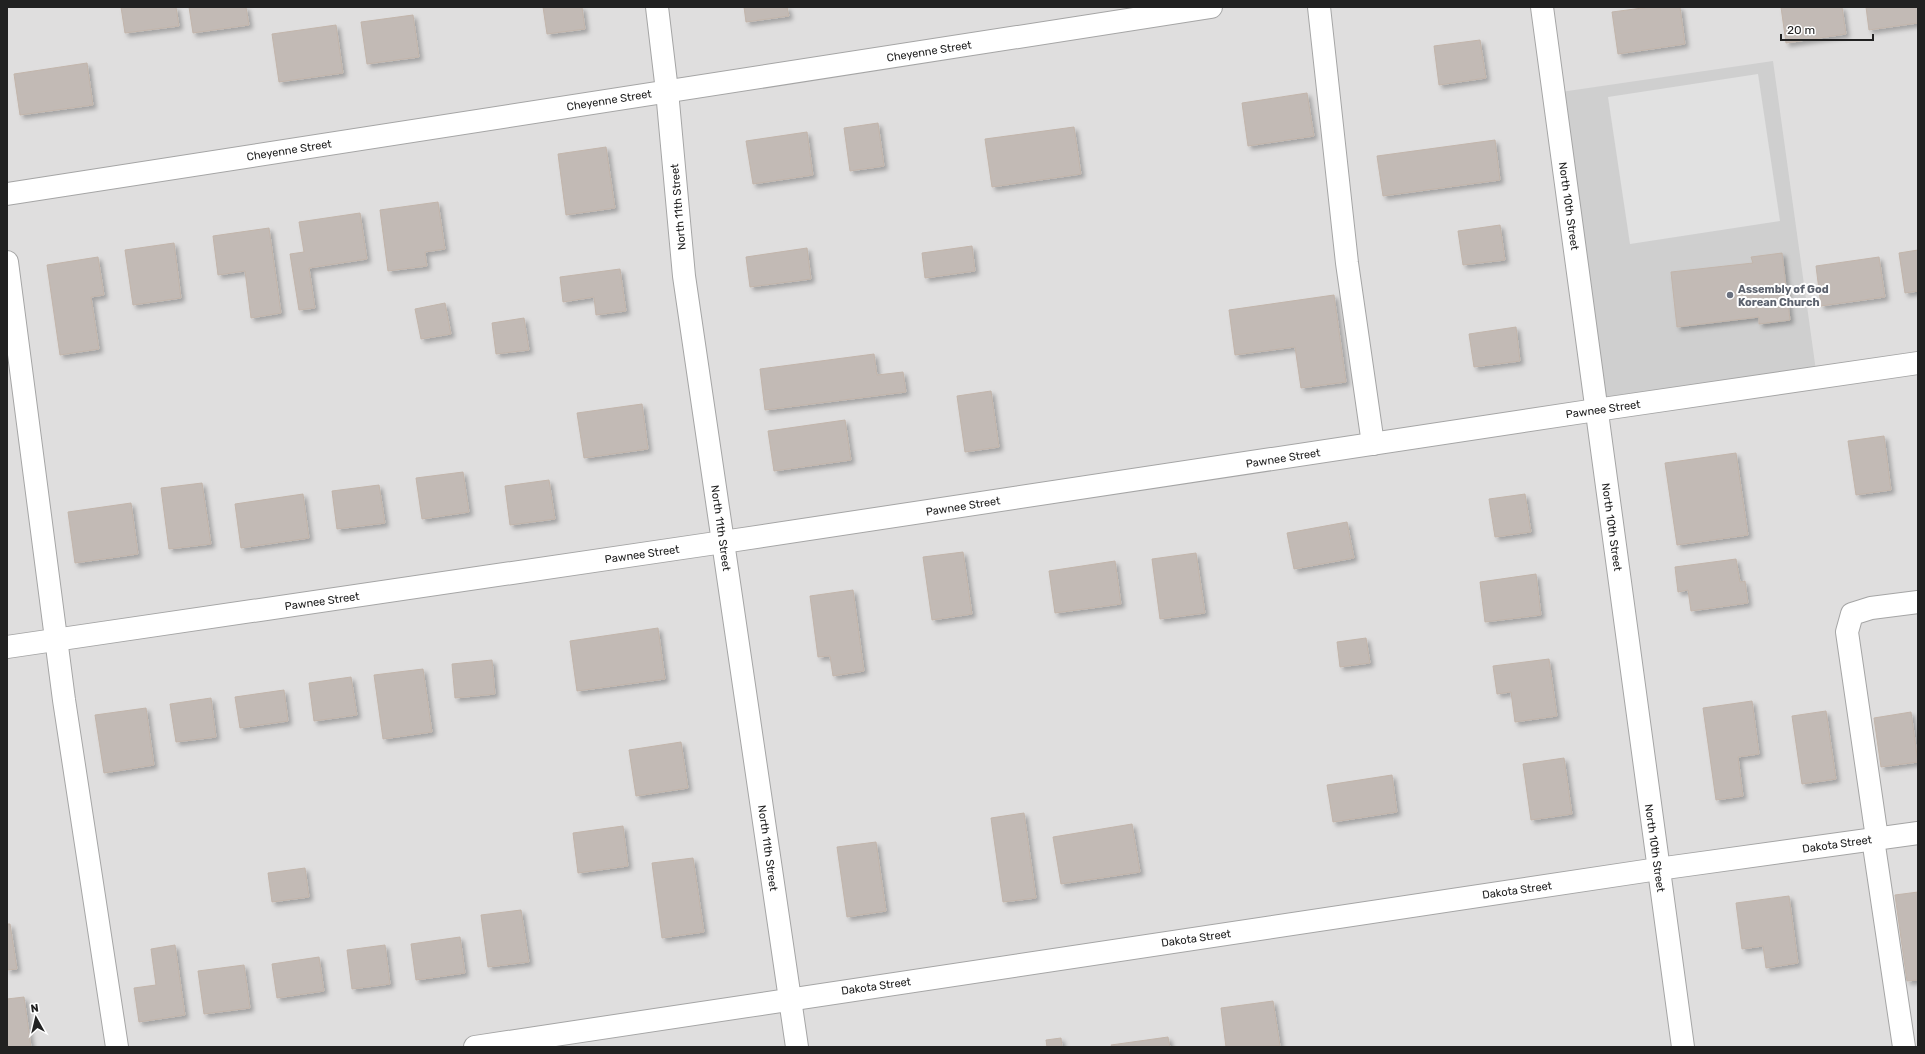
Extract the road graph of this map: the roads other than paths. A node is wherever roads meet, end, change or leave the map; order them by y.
1 (656, 7) edge
2 (1211, 7) edge
3 (1319, 7) edge
4 (1542, 7) edge
5 (667, 91) junction
6 (7, 194) edge
7 (7, 262) edge
8 (1918, 363) edge
9 (1596, 410) junction
10 (1373, 444) junction
11 (723, 542) junction
12 (1918, 602) edge
13 (56, 640) junction
14 (7, 647) edge
15 (1918, 833) edge
16 (1875, 839) junction
17 (1658, 869) junction
18 (790, 998) junction
19 (563, 1040) edge
20 (117, 1047) edge
21 (475, 1047) edge
22 (797, 1047) edge
23 (1683, 1047) edge
24 (1904, 1047) edge

1 - 5 street, North 11th Street
2 - 5 street, Cheyenne Street
3 - 10 street
4 - 9 street, North 10th Street
5 - 6 street, Cheyenne Street
5 - 11 street, North 11th Street
7 - 13 street
8 - 9 street, Pawnee Street
9 - 10 street, Pawnee Street
9 - 17 street, North 10th Street
10 - 11 street, Pawnee Street
11 - 13 street, Pawnee Street
11 - 18 street, North 11th Street
12 - 16 street
13 - 14 street, Pawnee Street
13 - 20 street
15 - 16 street, Dakota Street
16 - 17 street, Dakota Street
16 - 24 street
17 - 18 street, Dakota Street
17 - 23 street, North 10th Street
18 - 19 street, Dakota Street
18 - 22 street, North 11th Street
19 - 21 street, Dakota Street

